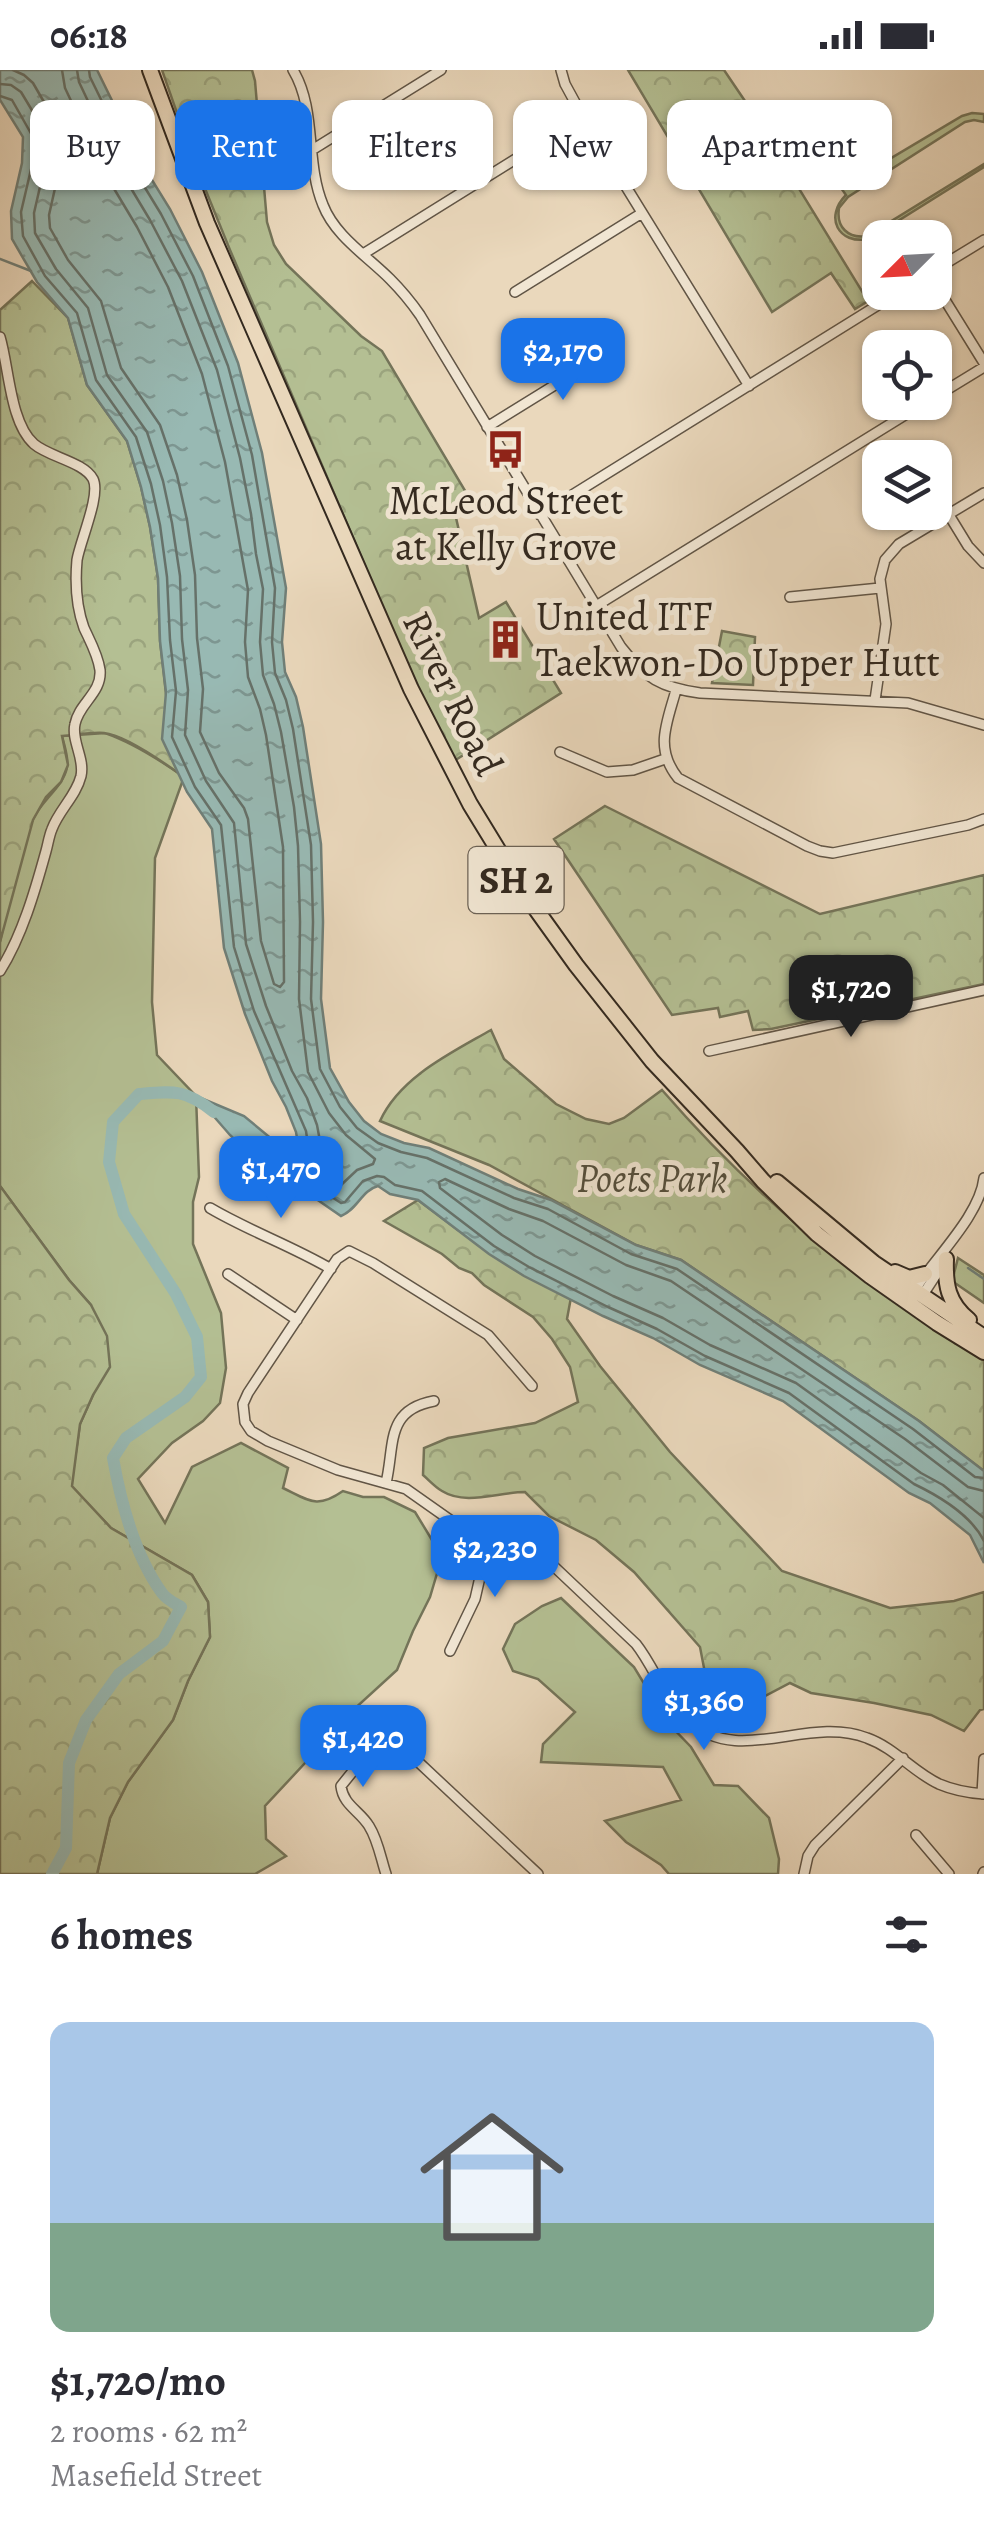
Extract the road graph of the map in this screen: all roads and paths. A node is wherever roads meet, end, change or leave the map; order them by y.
1 (141, 70) edge
2 (150, 70) edge
3 (293, 70) edge
4 (441, 70) edge
5 (561, 70) edge
6 (305, 100) edge
7 (574, 100) edge
8 (312, 150) joint
9 (513, 161) edge
10 (628, 190) edge
11 (201, 208) junction
12 (642, 213) junction
13 (984, 240) edge
14 (363, 254) junction
15 (952, 260) edge
16 (515, 292) dead end
17 (870, 310) edge
18 (951, 310) edge
19 (0, 337) edge
20 (618, 346) dead end
21 (984, 365) edge
22 (749, 386) junction
23 (952, 386) edge
24 (897, 420) edge
25 (487, 427) junction
26 (984, 493) edge
27 (952, 513) edge
28 (540, 515) junction
29 (952, 520) edge
30 (925, 530) edge
31 (984, 562) edge
32 (880, 588) junction
33 (790, 598) dead end
34 (596, 606) junction
35 (676, 690) junction
36 (875, 700) junction
37 (984, 725) edge
38 (560, 752) dead end
39 (665, 759) junction
40 (984, 819) edge
41 (0, 971) edge
42 (984, 990) edge
43 (709, 1051) dead end
44 (737, 1151) junction
45 (984, 1178) edge
46 (210, 1208) dead end
47 (798, 1214) junction
48 (967, 1218) junction
49 (828, 1226) junction
50 (946, 1259) junction
51 (331, 1269) junction
52 (228, 1274) dead end
53 (925, 1274) junction
54 (919, 1295) junction
55 (297, 1320) junction
56 (984, 1341) edge
57 (532, 1386) dead end
58 (434, 1402) dead end
59 (386, 1483) junction
60 (502, 1532) junction
61 (450, 1651) dead end
62 (903, 1758) junction
63 (984, 1759) edge
64 (983, 1794) edge
65 (916, 1835) dead end
66 (386, 1874) edge
67 (538, 1874) edge
68 (804, 1874) edge
69 (949, 1874) edge

1 - 11 highway, River Road / SH 2
2 - 11 highway, River Road / SH 2
3 - 6 street
4 - 8 street
5 - 7 street
8 - 14 street
9 - 14 street
10 - 12 street
11 - 44 highway, River Road / SH 2
12 - 16 street
12 - 22 street
13 - 15 street
14 - 25 street
17 - 22 street
18 - 21 street
19 - 41 street
20 - 25 street
21 - 23 street
22 - 28 street
24 - 34 street
25 - 28 street
26 - 27 street
28 - 34 street
29 - 31 street
30 - 32 street
32 - 33 street
32 - 36 street
34 - 35 street
35 - 36 street
35 - 39 street
36 - 37 street
38 - 39 street
39 - 40 street
42 - 43 street
44 - 47 highway, River Road / SH 2
44 - 49 highway, River Road / SH 2
45 - 48 street
46 - 51 street
47 - 54 highway
47 - 56 highway, River Road / SH 2
48 - 50 street
48 - 53 street
49 - 53 highway
49 - 54 highway, River Road / SH 2
50 - 54 street
50 - 56 highway
51 - 55 street
51 - 57 street
52 - 55 street
53 - 54 street
54 - 56 highway
55 - 59 street
58 - 59 street
59 - 60 street
60 - 61 street
60 - 62 street
62 - 64 street
62 - 68 street
63 - 64 street
65 - 69 street
66 - 67 street

